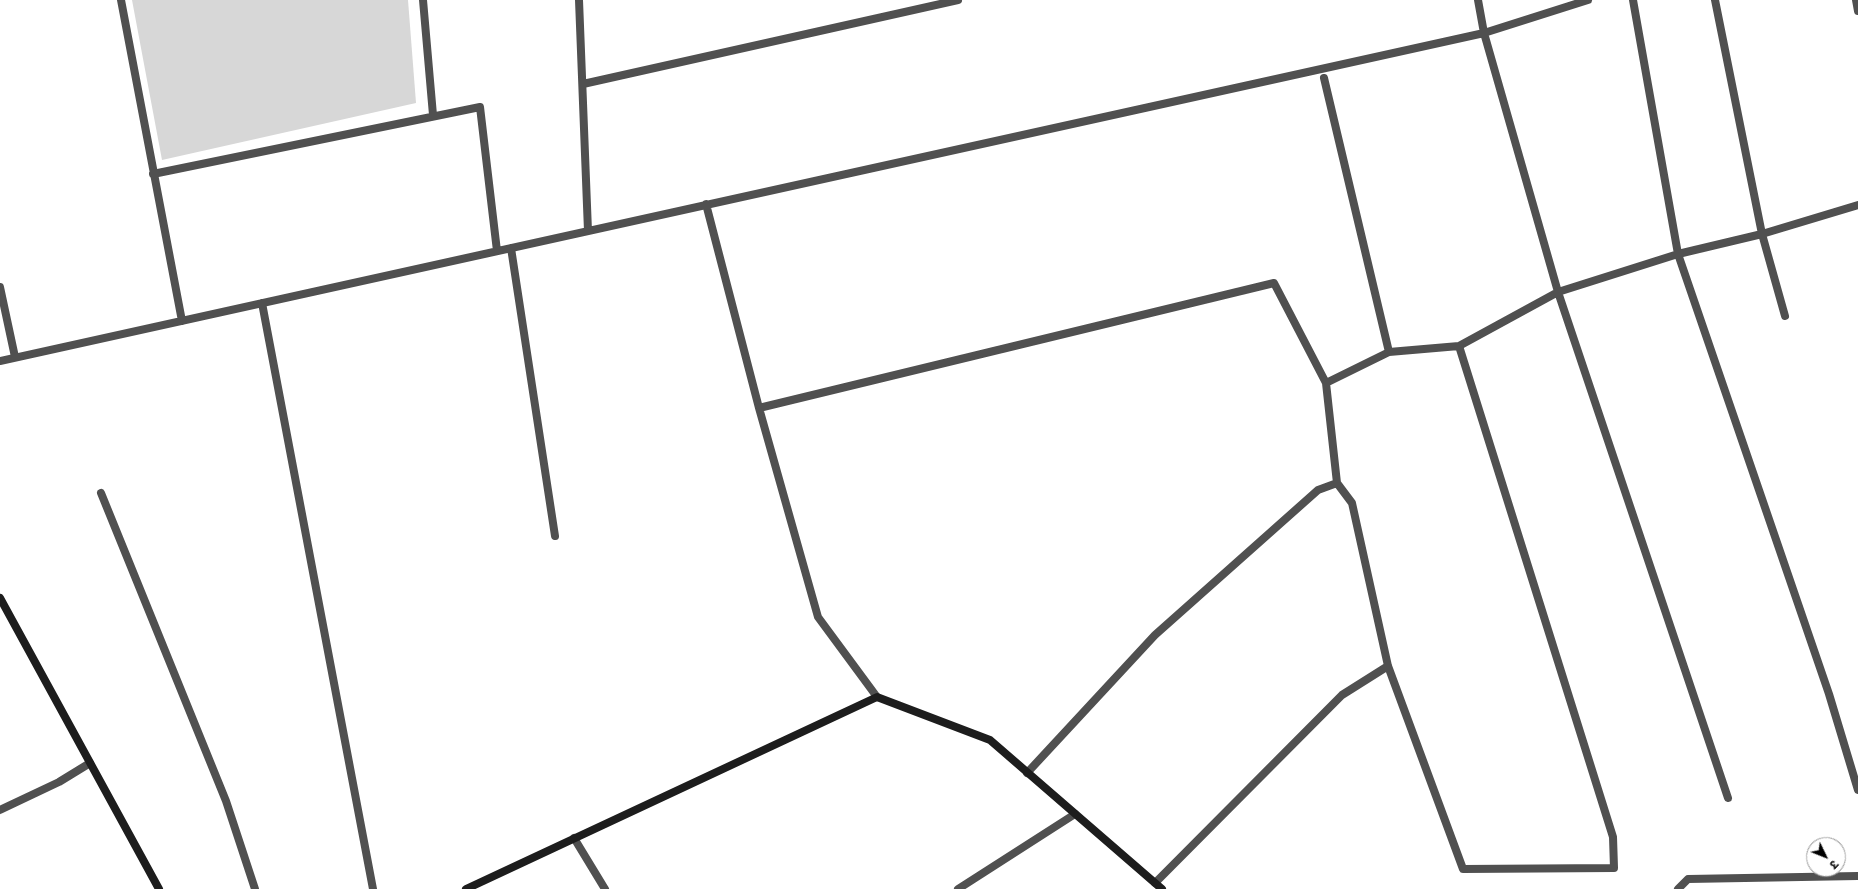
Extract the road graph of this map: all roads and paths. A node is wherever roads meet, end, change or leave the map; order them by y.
1 (121, 0) edge
2 (423, 0) edge
3 (579, 0) edge
4 (958, 0) edge
5 (1478, 0) edge
6 (1588, 0) edge
7 (1633, 0) edge
8 (1715, 0) edge
9 (1856, 0) edge
10 (1858, 11) edge
11 (1484, 32) junction
12 (1324, 78) dead end
13 (583, 84) junction
14 (433, 115) junction
15 (153, 174) junction
16 (706, 204) junction
17 (1858, 205) edge
18 (588, 231) junction
19 (1762, 234) junction
20 (511, 248) junction
21 (497, 251) junction
22 (1678, 254) junction
23 (0, 287) edge
24 (1558, 292) junction
25 (262, 303) junction
26 (1785, 316) dead end
27 (182, 321) junction
28 (1459, 346) junction
29 (1389, 352) junction
30 (16, 358) junction
31 (0, 361) edge
32 (1326, 383) junction
33 (759, 408) junction
34 (1337, 483) junction
35 (101, 493) dead end
36 (555, 536) dead end
37 (0, 598) edge
38 (1388, 666) junction
39 (877, 697) junction
40 (90, 763) junction
41 (1027, 773) junction
42 (1858, 790) edge
43 (1728, 798) dead end
44 (0, 810) edge
45 (1075, 814) junction
46 (574, 838) junction
47 (1858, 876) edge
48 (1155, 883) junction
49 (159, 889) edge
50 (255, 889) edge
51 (373, 889) edge
52 (466, 889) edge
53 (605, 889) edge
54 (958, 889) edge
55 (1162, 889) edge
56 (1678, 889) edge

1 - 15 street
2 - 14 street
3 - 13 street
4 - 13 street
5 - 11 street
6 - 11 street
7 - 22 street
8 - 19 street
9 - 10 street
11 - 16 street
11 - 24 street
12 - 29 street
13 - 18 street
14 - 15 street
14 - 21 street
15 - 27 street
16 - 18 street
16 - 33 street
17 - 19 street
18 - 20 street
19 - 22 street
19 - 26 street
20 - 21 street
20 - 36 street
21 - 25 street
22 - 24 street
22 - 42 street
23 - 30 street
24 - 28 street
24 - 43 street
25 - 27 street
25 - 51 street
27 - 30 street
28 - 29 street
28 - 38 street
29 - 32 street
30 - 31 street
32 - 33 street
32 - 34 street
33 - 39 street
34 - 38 street
34 - 41 street
35 - 50 street
37 - 40 street
38 - 48 street
39 - 41 street
39 - 46 street
40 - 44 street
40 - 49 street
41 - 45 street
45 - 48 street
45 - 54 street
46 - 52 street
46 - 53 street
47 - 56 street
48 - 55 street

